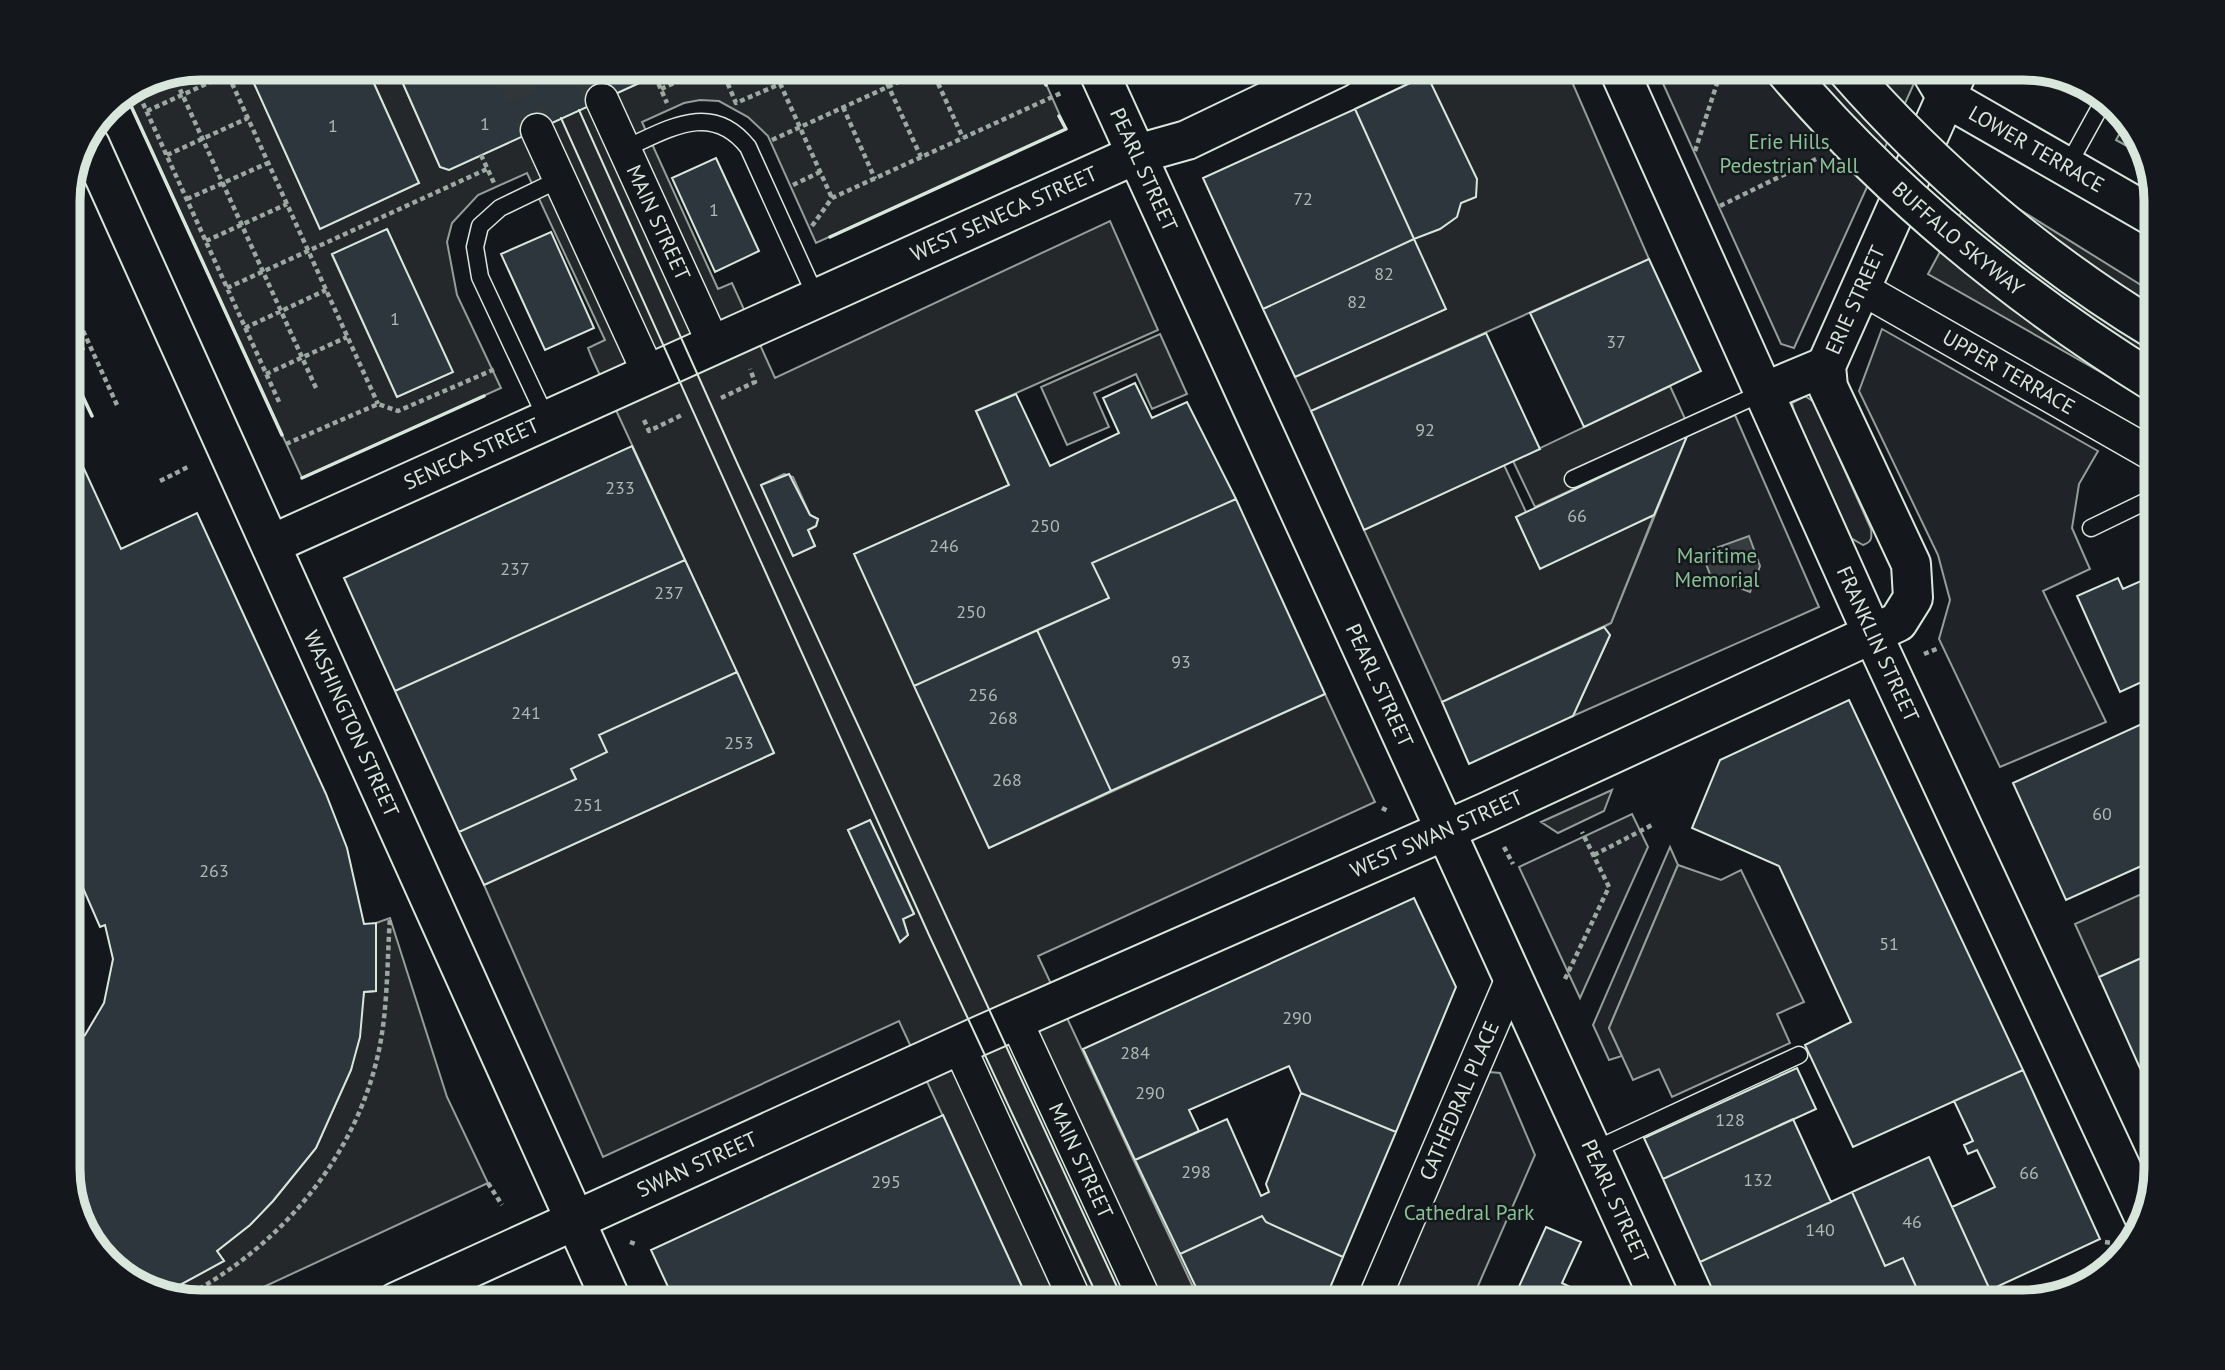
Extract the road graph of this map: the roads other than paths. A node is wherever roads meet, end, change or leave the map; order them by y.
1 (1103, 80) edge
2 (1312, 80) edge
3 (1623, 80) edge
4 (1794, 80) edge
5 (1857, 80) edge
6 (1944, 80) edge
7 (1948, 80) edge
8 (602, 100) tunnel mouth
9 (2100, 108) edge
10 (537, 130) tunnel mouth
11 (624, 149) junction
12 (92, 150) edge
13 (1137, 154) junction
14 (2067, 167) junction
15 (560, 179) junction
16 (2144, 211) edge
17 (1861, 288) junction
18 (817, 299) junction
19 (2144, 322) edge
20 (714, 345) junction
21 (1826, 366) junction
22 (660, 369) junction
23 (2144, 376) edge
24 (1764, 391) junction
25 (547, 420) junction
26 (2144, 450) edge
27 (1573, 479) dead end
28 (2144, 502) edge
29 (2091, 528) dead end
30 (272, 544) junction
31 (1872, 634) junction
32 (1446, 830) junction
33 (1513, 976) junction
34 (1007, 1025) junction
35 (959, 1046) junction
36 (1799, 1055) dead end
37 (1592, 1151) junction
38 (2138, 1205) edge
39 (574, 1220) junction
40 (422, 1290) edge
41 (606, 1290) edge
42 (1071, 1290) edge
43 (1140, 1290) edge
44 (1378, 1290) edge
45 (1656, 1290) edge

1 - 13 main road, PEARL STREET
2 - 13 main road, WEST SENECA STREET
3 - 24 main road, FRANKLIN STREET
4 - 23 main road, BUFFALO SKYWAY, bridge
5 - 19 main road, BUFFALO SKYWAY, bridge
6 - 17 main road, ERIE STREET
7 - 14 main road, LOWER TERRACE
8 - 11 street, MAIN STREET
9 - 14 lane
10 - 15 street
11 - 18 lane
11 - 20 street, MAIN STREET
12 - 30 main road, WASHINGTON STREET
13 - 18 main road, WEST SENECA STREET
13 - 32 main road, PEARL STREET
14 - 16 main road, LOWER TERRACE
15 - 22 street
15 - 25 lane
17 - 21 main road, ERIE STREET
17 - 26 street, UPPER TERRACE
18 - 20 main road, WEST SENECA STREET
20 - 22 main road, WEST SENECA STREET
21 - 24 main road
21 - 31 main road, ERIE STREET
22 - 25 main road, SENECA STREET
24 - 27 lane
24 - 31 main road, FRANKLIN STREET
25 - 30 main road, SENECA STREET
28 - 29 lane
30 - 39 main road, WASHINGTON STREET
31 - 32 main road, WEST SWAN STREET
31 - 38 main road, FRANKLIN STREET
32 - 33 main road, PEARL STREET
32 - 34 main road, WEST SWAN STREET
33 - 37 main road, PEARL STREET
33 - 44 street, CATHEDRAL PLACE
34 - 35 main road, SWAN STREET
34 - 43 street, MAIN STREET
35 - 39 main road, SWAN STREET
35 - 42 street
36 - 37 lane
37 - 45 main road, PEARL STREET
39 - 40 main road, SWAN STREET
39 - 41 main road, WASHINGTON STREET

